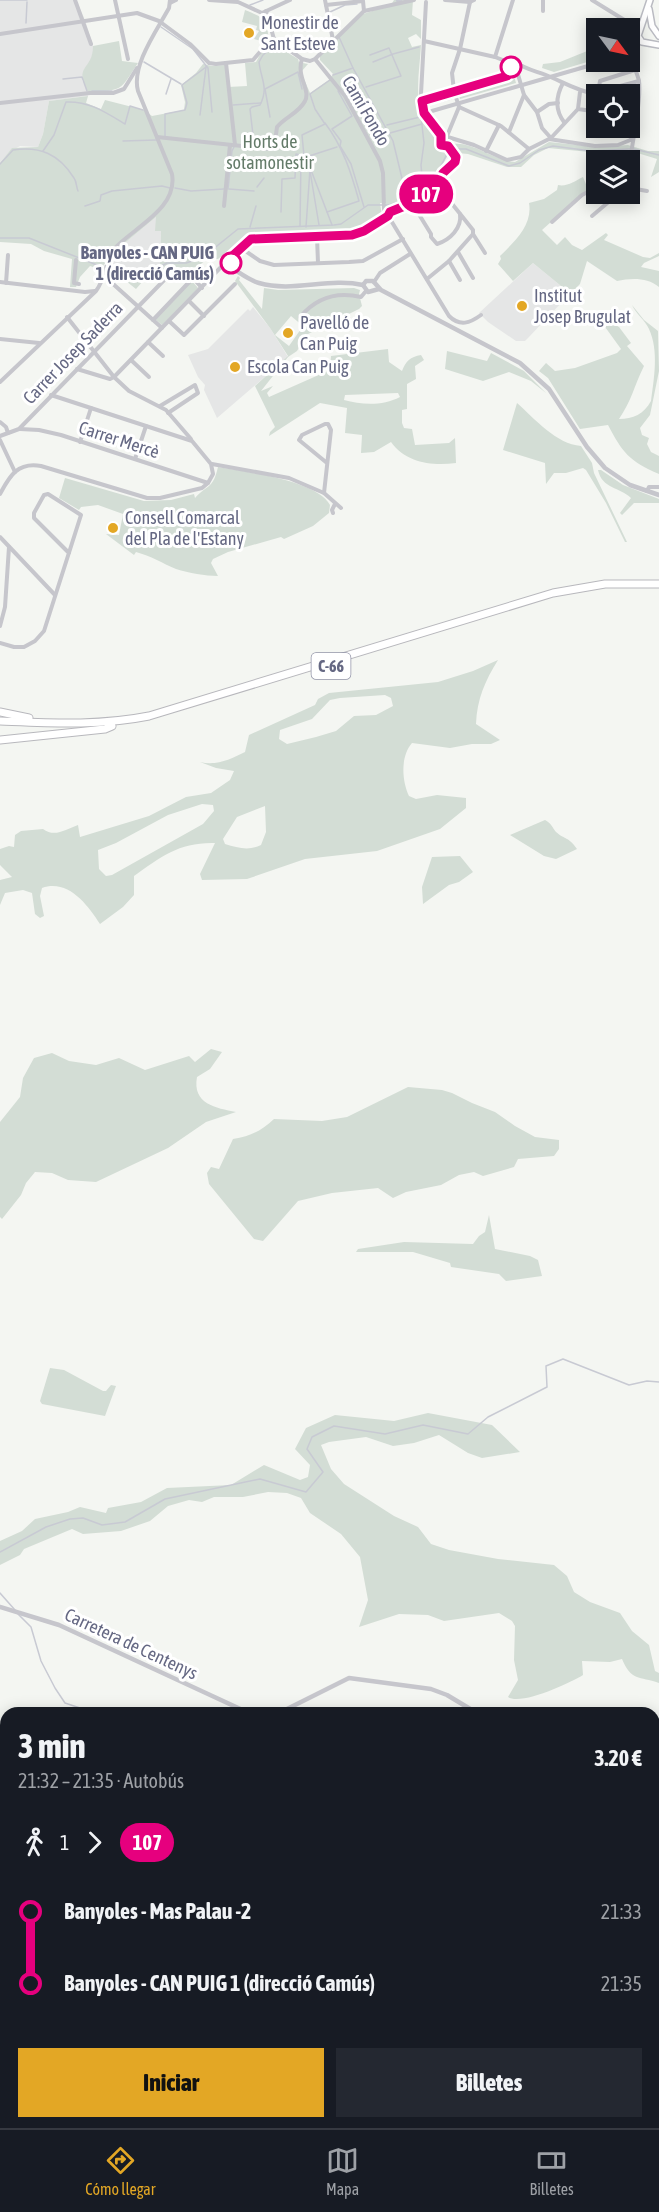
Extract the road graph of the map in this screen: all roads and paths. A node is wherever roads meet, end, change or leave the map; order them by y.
1 (75, 0) edge
2 (115, 0) edge
3 (176, 0) edge
4 (209, 0) edge
5 (290, 0) edge
6 (414, 0) edge
7 (427, 0) edge
8 (444, 0) edge
9 (513, 0) edge
10 (543, 0) edge
11 (592, 0) edge
12 (472, 1) edge
13 (170, 2) edge
14 (650, 2) edge
15 (326, 3) edge
16 (364, 11) junction
17 (543, 11) dead end
18 (264, 12) junction
19 (119, 15) junction
20 (82, 20) junction
21 (161, 23) junction
22 (641, 27) junction
23 (652, 27) junction
24 (640, 31) edge
25 (0, 34) edge
26 (657, 34) edge
27 (274, 39) junction
28 (333, 40) junction
29 (640, 40) edge
30 (424, 41) junction
31 (648, 43) junction
32 (91, 44) dead end
33 (659, 45) edge
34 (460, 49) junction
35 (495, 57) junction
36 (128, 59) dead end
37 (302, 59) junction
38 (315, 59) junction
39 (226, 63) junction
40 (513, 64) junction
41 (139, 65) junction
42 (586, 66) edge
43 (517, 69) junction
44 (629, 72) edge
45 (636, 72) edge
46 (549, 76) junction
47 (639, 81) junction
48 (563, 83) junction
49 (522, 84) junction
50 (599, 84) edge
51 (628, 84) edge
52 (454, 91) junction
53 (580, 92) junction
54 (586, 92) edge
55 (524, 95) junction
56 (422, 101) junction
57 (0, 103) edge
58 (558, 103) junction
59 (459, 105) junction
60 (578, 109) junction
61 (586, 110) edge
62 (537, 112) junction
63 (424, 113) junction
64 (564, 122) junction
65 (499, 125) junction
66 (509, 132) junction
67 (157, 137) junction
68 (444, 137) junction
69 (550, 138) junction
70 (633, 139) junction
71 (233, 145) junction
72 (448, 146) junction
73 (529, 149) junction
74 (632, 150) edge
75 (486, 151) junction
76 (437, 185) junction
77 (640, 190) edge
78 (647, 191) dead end
79 (586, 193) edge
80 (412, 203) junction
81 (606, 204) edge
82 (224, 206) dead end
83 (460, 214) junction
84 (388, 216) junction
85 (592, 216) dead end
86 (552, 222) dead end
87 (473, 234) junction
88 (317, 237) junction
89 (403, 239) junction
90 (242, 248) junction
91 (458, 252) junction
92 (484, 253) dead end
93 (411, 254) junction
94 (8, 255) dead end
95 (229, 259) junction
96 (76, 260) dead end
97 (449, 261) junction
98 (318, 263) junction
99 (222, 266) junction
100 (230, 267) junction
101 (172, 272) dead end
102 (473, 278) dead end
103 (427, 279) junction
104 (102, 280) junction
105 (460, 280) dead end
106 (0, 282) edge
107 (6, 283) junction
108 (79, 284) dead end
109 (235, 284) dead end
110 (363, 285) junction
111 (376, 286) junction
112 (202, 288) junction
113 (96, 291) junction
114 (366, 291) junction
115 (85, 292) junction
116 (87, 299) junction
117 (189, 301) junction
118 (137, 306) junction
119 (204, 315) junction
120 (481, 315) dead end
121 (67, 317) junction
122 (300, 317) dead end
123 (153, 320) junction
124 (169, 321) junction
125 (162, 328) junction
126 (0, 339) edge
127 (148, 342) junction
128 (40, 343) junction
129 (94, 350) junction
130 (163, 356) dead end
131 (130, 360) junction
132 (77, 369) junction
133 (108, 369) junction
134 (114, 377) junction
135 (149, 377) dead end
136 (103, 378) junction
137 (0, 382) edge
138 (121, 383) junction
139 (51, 395) junction
140 (160, 406) junction
141 (91, 408) junction
142 (168, 413) junction
143 (0, 422) edge
144 (86, 426) junction
145 (146, 426) junction
146 (19, 429) junction
147 (8, 433) junction
148 (0, 438) edge
149 (192, 441) junction
150 (80, 442) junction
151 (141, 444) junction
152 (135, 460) junction
153 (327, 463) junction
154 (211, 464) junction
155 (15, 472) junction
156 (208, 483) junction
157 (659, 488) edge
158 (646, 491) junction
159 (324, 493) junction
160 (0, 494) edge
161 (659, 495) edge
162 (335, 504) junction
163 (340, 508) dead end
164 (333, 513) dead end
165 (0, 537) edge
166 (9, 547) junction
167 (69, 553) junction
168 (659, 586) edge
169 (55, 594) junction
170 (0, 605) edge
171 (5, 607) junction
172 (0, 626) edge
173 (0, 643) edge
174 (0, 712) edge
175 (0, 723) edge
176 (112, 724) junction
177 (0, 740) edge
178 (0, 1606) edge
179 (236, 1707) edge
180 (291, 1707) edge
181 (467, 1707) edge

1 - 20 street
2 - 19 street
3 - 13 street
4 - 18 street
5 - 18 street
6 - 16 street
7 - 30 street
8 - 12 street
9 - 35 street
10 - 17 street
11 - 22 street
12 - 34 street
13 - 21 street
14 - 22 main road
14 - 23 main road
15 - 16 street
15 - 28 street
16 - 28 street
18 - 27 street
19 - 20 street
19 - 21 street
19 - 36 street
20 - 25 street
20 - 32 street
21 - 39 street
21 - 41 street
22 - 23 main road
22 - 24 main road
23 - 26 main road
26 - 31 main road
27 - 37 street
27 - 39 street
28 - 38 street
29 - 31 main road
30 - 34 street
30 - 56 street
31 - 33 main road
34 - 35 street
34 - 52 street
35 - 40 street
37 - 38 street
37 - 71 street
38 - 84 street, Camí Fondo
39 - 71 street
40 - 43 street
40 - 43 street
41 - 57 street
41 - 67 street
42 - 46 street
43 - 46 street
43 - 49 street
43 - 52 street
44 - 50 street
45 - 47 street
46 - 48 street
46 - 49 street
47 - 51 street
47 - 70 street
48 - 53 street
48 - 58 street
49 - 55 street
49 - 59 street
52 - 56 street
52 - 59 street
53 - 54 street
53 - 60 street
55 - 62 street
55 - 66 street
56 - 63 street
58 - 62 street
58 - 64 street
59 - 63 street
59 - 65 street
59 - 68 street
60 - 61 street
60 - 64 street
62 - 69 street
63 - 68 street
64 - 69 street
65 - 66 street
65 - 75 street
66 - 73 street
67 - 71 street
67 - 104 street
68 - 72 street
68 - 72 street
68 - 75 street
69 - 70 street
69 - 73 street
70 - 74 street
71 - 82 street
72 - 76 street
73 - 75 street
76 - 80 street
76 - 83 street
77 - 78 street
79 - 86 street
80 - 83 street
80 - 84 street
81 - 85 street
83 - 87 street
84 - 88 street
84 - 89 street
87 - 91 street
87 - 92 street
88 - 90 street
88 - 98 street
89 - 93 street
89 - 98 street
90 - 95 street
90 - 98 street
91 - 97 street
91 - 102 street
93 - 103 street
93 - 111 street
94 - 107 street
95 - 99 street
95 - 100 street
96 - 108 street
97 - 103 street
97 - 105 street
99 - 100 street
99 - 112 street
100 - 110 street
101 - 118 street, Carrer Josep Saderra
103 - 120 street
104 - 113 street
104 - 118 street
106 - 107 street
107 - 115 street
109 - 119 street
110 - 111 street
110 - 114 street
111 - 114 street
111 - 158 street
112 - 117 street
112 - 123 street
113 - 115 street
113 - 116 street
114 - 122 street
115 - 116 street
116 - 121 street
117 - 119 street
117 - 124 street
118 - 123 street
118 - 129 street, Carrer Josep Saderra
119 - 124 street
121 - 128 street
121 - 129 street
123 - 125 street
124 - 125 street
125 - 127 street
126 - 128 street
127 - 130 street
127 - 131 street
128 - 137 street
129 - 132 street, Carrer Josep Saderra
129 - 133 street
131 - 134 street
131 - 135 street
132 - 136 street
132 - 139 street, Carrer Josep Saderra
133 - 134 street
133 - 136 street
134 - 136 street
134 - 138 street
136 - 138 street
138 - 140 street
139 - 141 street
139 - 146 street, Carrer Josep Saderra
140 - 142 street
140 - 142 street
141 - 144 street
141 - 145 street
142 - 149 street
143 - 147 street
144 - 150 street
144 - 151 street
145 - 149 street
145 - 151 street
146 - 147 street
146 - 150 street, Carrer Mercè
147 - 148 street
148 - 155 street
149 - 154 street
150 - 152 street, Carrer Mercè
151 - 152 street
152 - 156 street, Carrer Mercè
153 - 153 street
153 - 159 street
154 - 156 street
154 - 159 street
155 - 156 street
155 - 160 street
157 - 158 street
158 - 161 street
159 - 162 street
162 - 163 street
162 - 164 street
165 - 166 street
166 - 169 street
166 - 171 street
167 - 167 street
167 - 169 street
168 - 176 highway, C-66
169 - 173 street
170 - 171 street
171 - 172 street
174 - 176 highway
175 - 176 highway, C-66
176 - 177 highway
178 - 179 street, Carretera de Centenys
180 - 181 street

